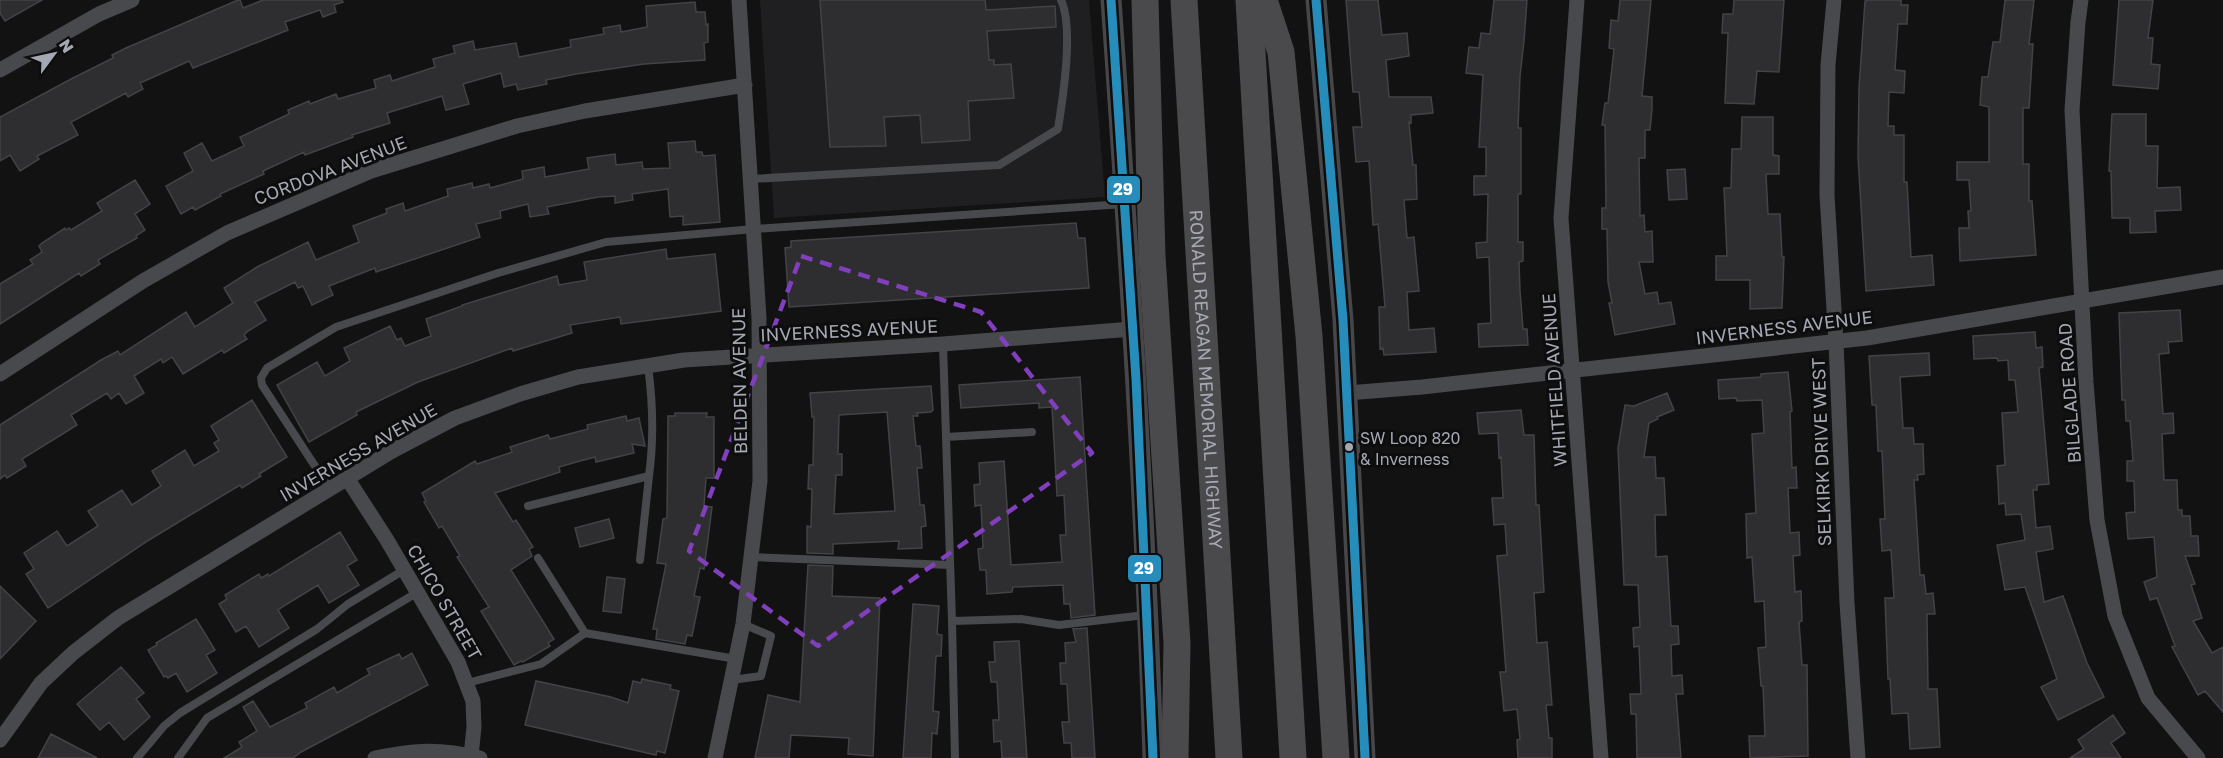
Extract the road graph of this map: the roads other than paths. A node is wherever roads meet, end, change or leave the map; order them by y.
1 (132, 0) edge
2 (739, 0) edge
3 (1061, 0) edge
4 (1111, 0) edge
5 (1145, 0) edge
6 (1184, 0) edge
7 (1250, 0) edge
8 (1264, 0) edge
9 (1316, 0) edge
10 (1577, 0) edge
11 (1834, 0) edge
12 (2081, 0) edge
13 (0, 70) edge
14 (745, 85) junction
15 (751, 179) junction
16 (1125, 204) junction
17 (754, 229) junction
18 (2223, 277) edge
19 (2083, 301) junction
20 (1132, 329) junction
21 (1836, 342) junction
22 (944, 344) junction
23 (760, 354) junction
24 (648, 366) junction
25 (1572, 371) junction
26 (0, 374) edge
27 (1347, 393) junction
28 (1032, 432) dead end
29 (946, 436) junction
30 (649, 476) junction
31 (347, 478) junction
32 (330, 489) junction
33 (528, 506) dead end
34 (750, 557) junction
35 (538, 558) dead end
36 (640, 560) dead end
37 (950, 565) junction
38 (404, 570) junction
39 (418, 592) junction
40 (1148, 615) junction
41 (952, 621) junction
42 (743, 624) junction
43 (585, 633) junction
44 (736, 659) junction
45 (732, 680) junction
46 (467, 683) junction
47 (0, 740) edge
48 (475, 757) edge
49 (137, 758) edge
50 (178, 758) edge
51 (375, 758) edge
52 (715, 758) edge
53 (955, 758) edge
54 (1153, 758) edge
55 (1175, 758) edge
56 (1230, 758) edge
57 (1293, 758) edge
58 (1336, 758) edge
59 (1365, 758) edge
60 (1601, 758) edge
61 (1858, 758) edge
62 (2198, 758) edge

1 - 13 street
2 - 14 street, BELDEN AVENUE
3 - 15 lane
4 - 16 main road
5 - 55 highway
6 - 56 highway, RONALD REAGAN MEMORIAL HIGHWAY
7 - 57 highway
8 - 58 highway
9 - 27 main road
10 - 25 street, WHITFIELD AVENUE
11 - 21 street, SELKIRK DRIVE WEST
12 - 19 street, BILGLADE ROAD
14 - 15 street, BELDEN AVENUE
14 - 26 street, CORDOVA AVENUE
15 - 17 street, BELDEN AVENUE
16 - 17 lane
16 - 20 main road
17 - 23 street, BELDEN AVENUE
17 - 32 lane
18 - 19 street, INVERNESS AVENUE
19 - 21 street, INVERNESS AVENUE
19 - 62 street, BILGLADE ROAD
20 - 22 street, INVERNESS AVENUE
20 - 40 main road
21 - 25 street, INVERNESS AVENUE
21 - 61 street, SELKIRK DRIVE WEST
22 - 23 street, INVERNESS AVENUE
22 - 29 lane
23 - 24 street, INVERNESS AVENUE
23 - 34 street, BELDEN AVENUE
24 - 30 lane
24 - 31 street, INVERNESS AVENUE
25 - 27 street, INVERNESS AVENUE
25 - 60 street, WHITFIELD AVENUE
27 - 59 main road
28 - 29 lane
29 - 37 lane
30 - 33 lane
30 - 36 lane
31 - 32 street, INVERNESS AVENUE
31 - 38 street, CHICO STREET
32 - 47 street, INVERNESS AVENUE
34 - 37 lane
34 - 42 street, BELDEN AVENUE
35 - 43 lane
37 - 41 lane
38 - 39 street, CHICO STREET
38 - 49 lane
39 - 46 street, CHICO STREET
39 - 50 lane
40 - 41 lane
40 - 54 main road
41 - 53 lane
42 - 44 street, BELDEN AVENUE
42 - 45 lane
43 - 44 lane
43 - 46 lane
44 - 45 street, BELDEN AVENUE
45 - 52 street, BELDEN AVENUE
46 - 48 street, CHICO STREET
48 - 51 street

